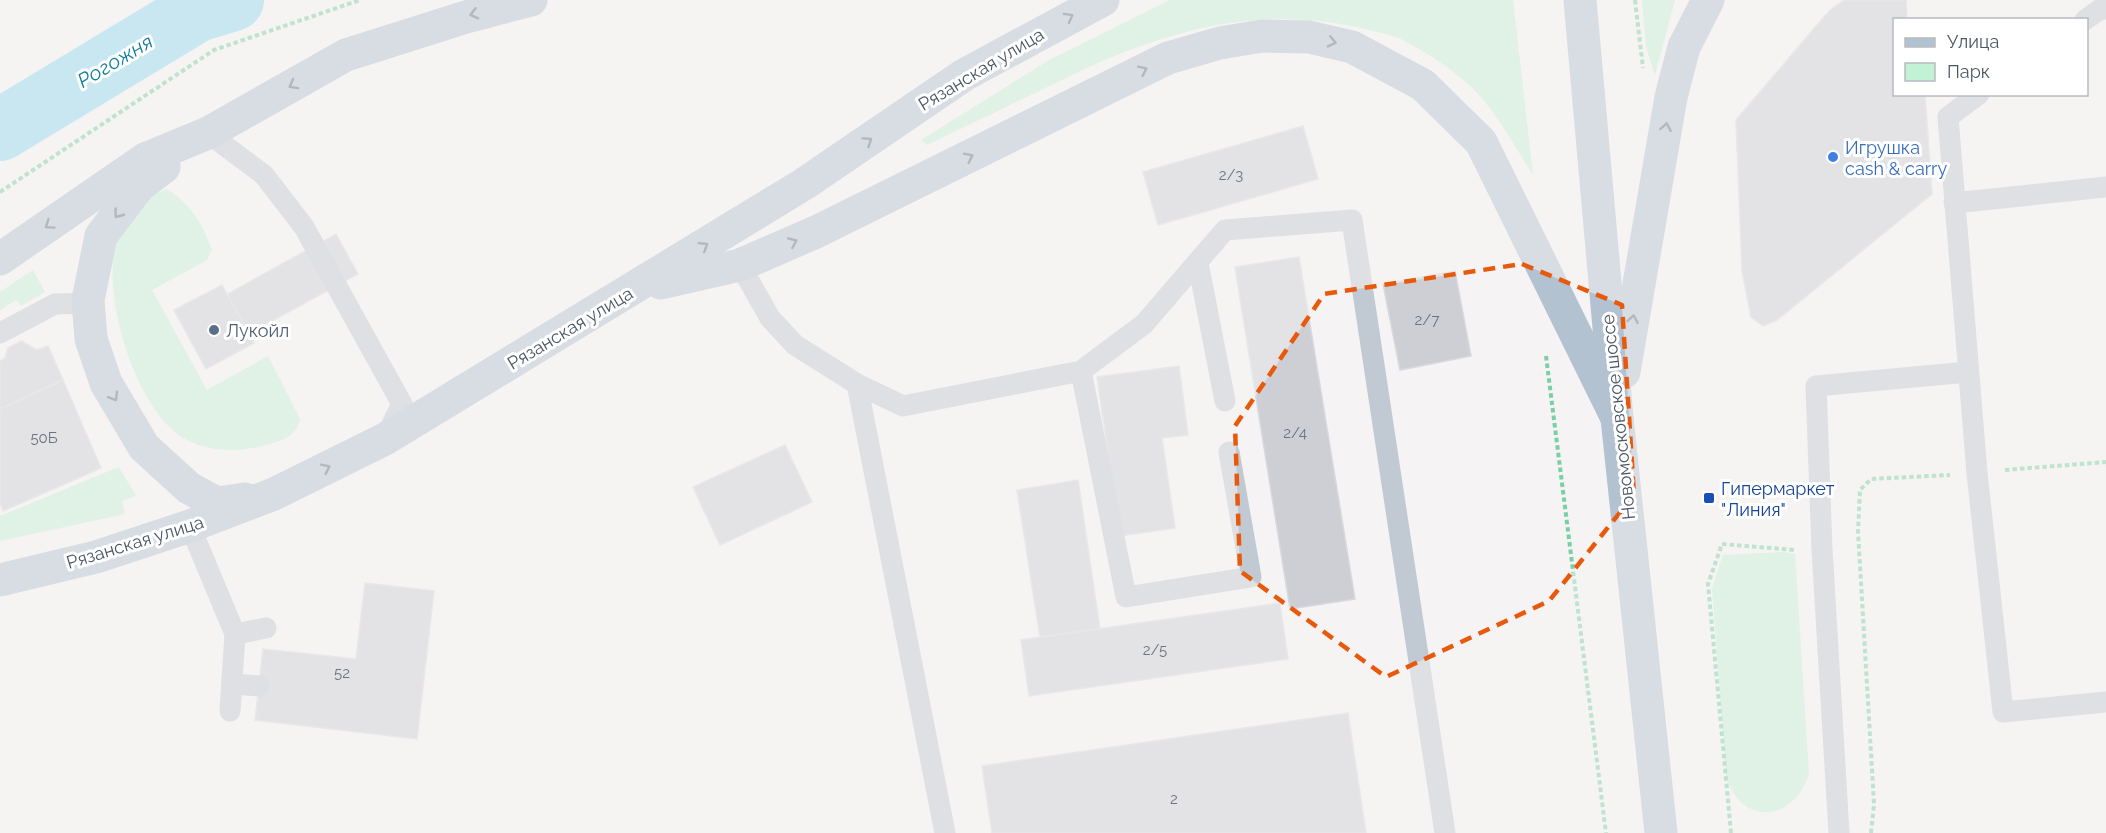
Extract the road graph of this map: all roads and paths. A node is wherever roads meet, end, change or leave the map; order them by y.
1 (360, 0) edge
2 (531, 0) edge
3 (1103, 0) edge
4 (1580, 0) edge
5 (1635, 0) edge
6 (1708, 0) edge
7 (2106, 9) edge
8 (2088, 18) edge
9 (1641, 64) dead end
10 (1976, 96) edge
11 (208, 133) junction
12 (2106, 187) edge
13 (0, 192) edge
14 (1954, 202) junction
15 (0, 259) edge
16 (1198, 263) junction
17 (740, 265) junction
18 (636, 288) junction
19 (88, 303) junction
20 (0, 333) edge
21 (1546, 352) dead end
22 (1081, 371) junction
23 (1968, 372) junction
24 (857, 384) junction
25 (1224, 400) dead end
26 (1617, 418) junction
27 (385, 439) junction
28 (1229, 452) dead end
29 (274, 494) junction
30 (190, 526) junction
31 (1860, 546) dead end
32 (1795, 550) dead end
33 (0, 580) edge
34 (266, 628) dead end
35 (235, 634) junction
36 (232, 684) junction
37 (259, 686) dead end
38 (2106, 702) edge
39 (230, 711) dead end
40 (945, 833) edge
41 (1445, 833) edge
42 (1606, 833) edge
43 (1661, 833) edge
44 (1731, 833) edge
45 (1839, 833) edge
46 (1871, 833) edge

1 - 13 path
2 -> 11 main road
18 -> 3 main road, Рязанская улица
4 - 26 main road, Новомосковское шоссе
5 - 9 path
26 -> 6 main road
7 - 8 lane
10 - 14 lane
11 -> 15 main road
11 -> 19 main road
11 - 27 lane
12 - 14 lane
14 - 23 lane
16 - 22 lane
16 - 25 lane
16 - 41 lane
17 - 18 main road
17 - 24 lane
17 -> 26 main road
18 - 27 main road, Рязанская улица
19 - 20 lane
19 -> 29 main road
21 - 42 path
22 - 24 lane
22 - 28 lane
23 - 38 lane
23 - 45 lane
24 - 40 lane
26 - 43 main road, Новомосковское шоссе
29 -> 27 main road, Рязанская улица
29 - 30 main road, Рязанская улица
30 - 33 main road, Рязанская улица
30 - 35 lane
31 - 46 path
32 - 44 path
34 - 35 lane
35 - 36 lane
36 - 37 lane
36 - 39 lane

